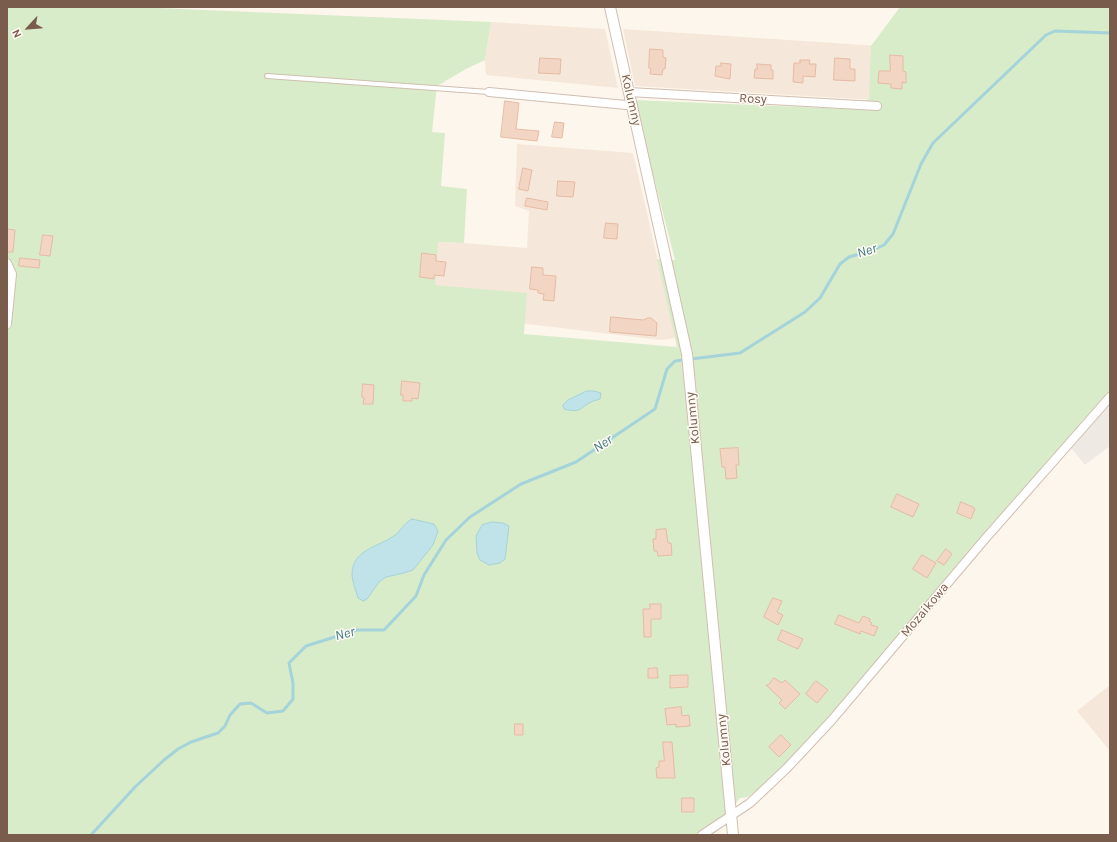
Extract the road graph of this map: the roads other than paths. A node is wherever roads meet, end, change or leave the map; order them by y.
1 (610, 7) edge
2 (267, 76) dead end
3 (489, 92) joint
4 (629, 92) junction
5 (632, 104) junction
6 (877, 106) dead end
7 (7, 263) edge
8 (7, 324) edge
9 (1110, 396) edge
10 (731, 815) junction
11 (702, 835) edge
12 (733, 835) edge

1 - 4 street, Kolumny
2 - 3 lane
3 - 5 street
4 - 5 street, Kolumny
4 - 6 street, Rosy
5 - 10 street, Kolumny
7 - 8 street
9 - 10 street, Mozaikowa
10 - 11 street, Mozaikowa
10 - 12 street, Kolumny

